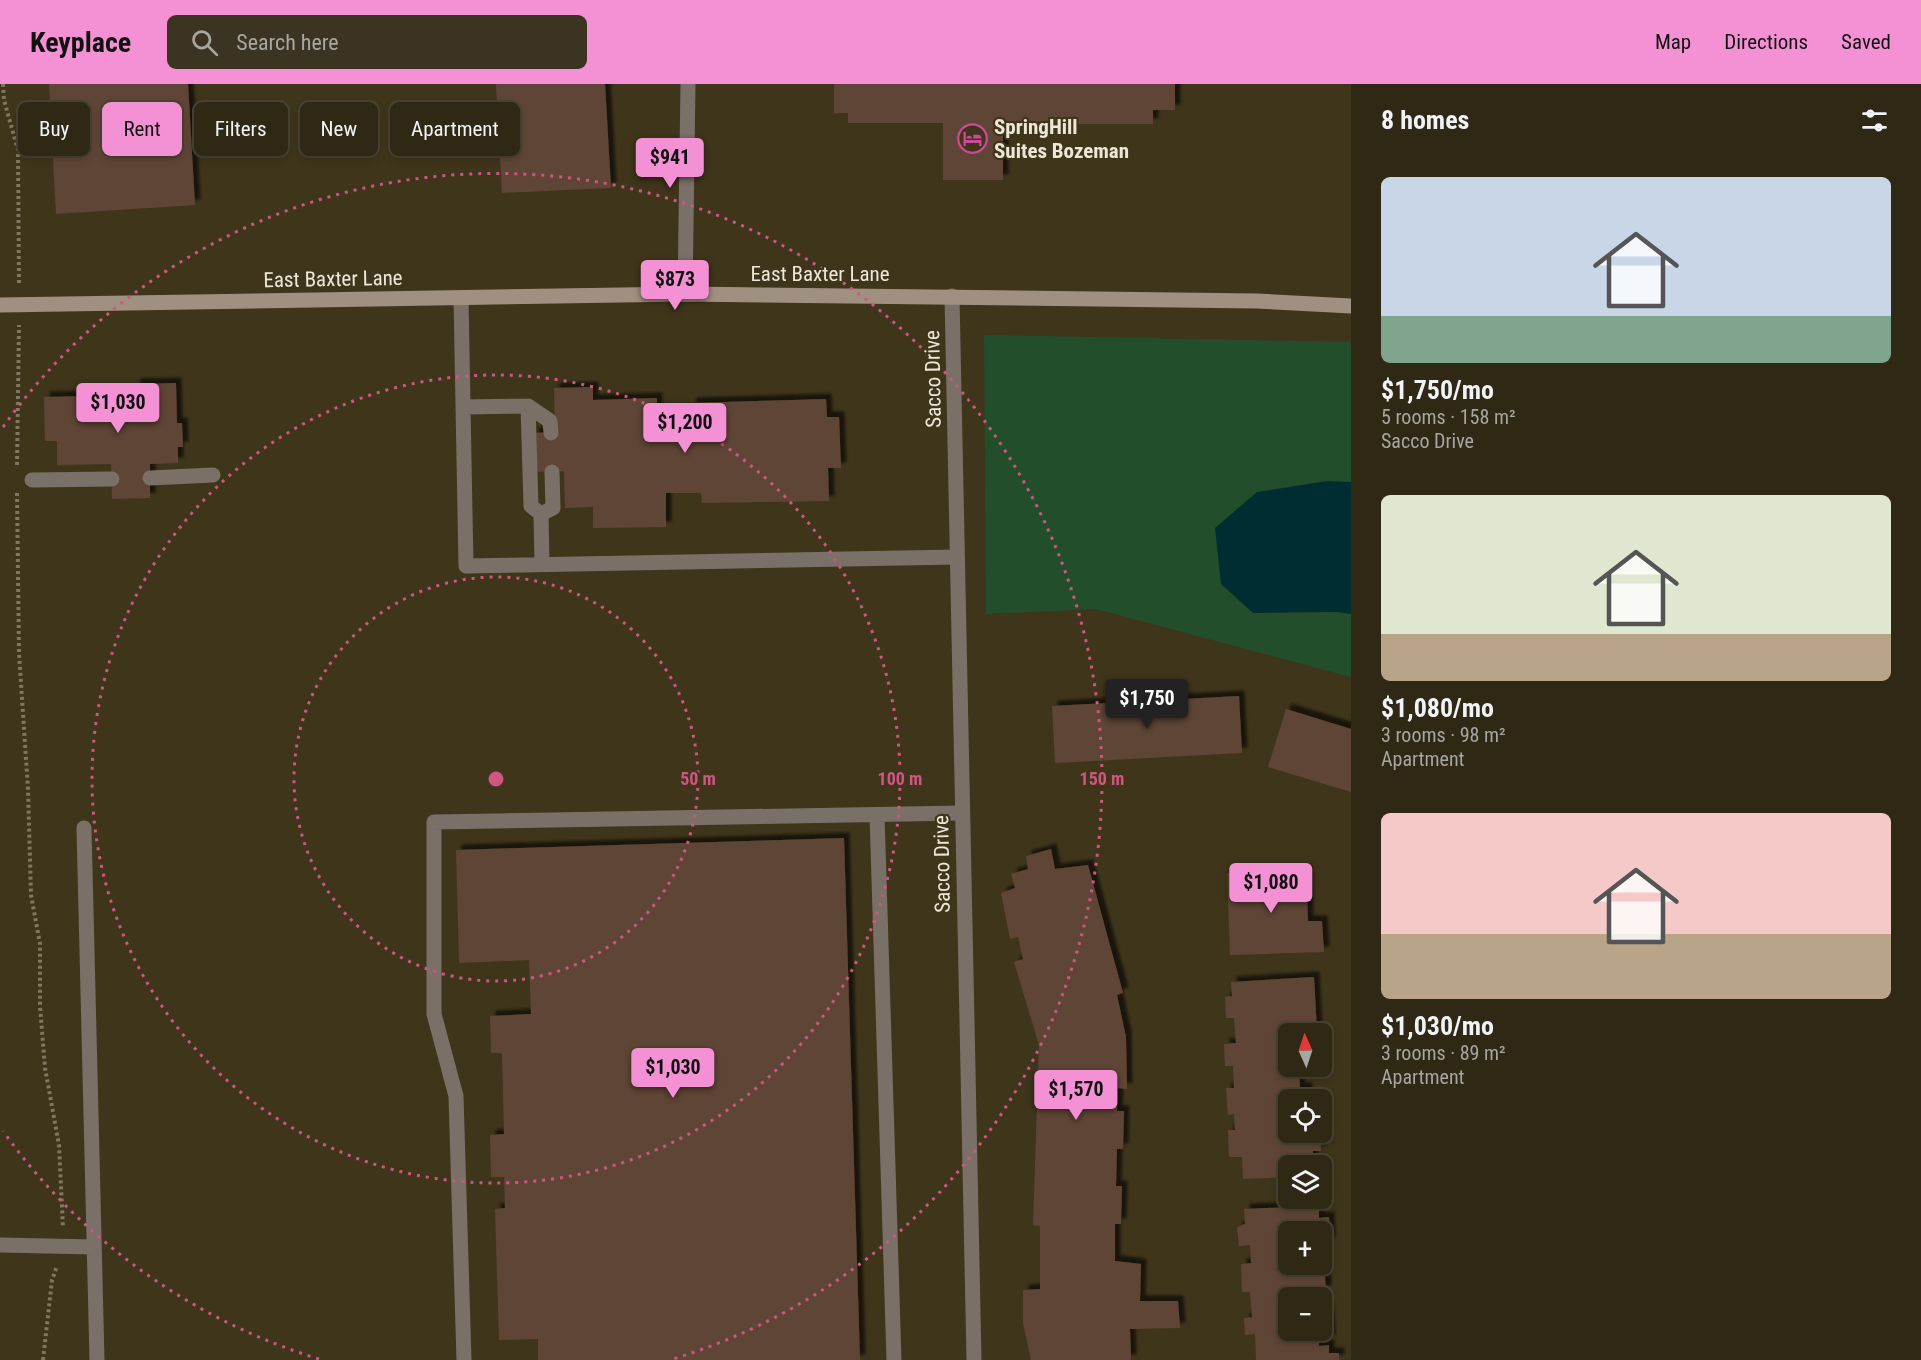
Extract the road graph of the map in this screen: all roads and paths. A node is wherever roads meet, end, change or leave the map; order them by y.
1 (3, 84) edge
2 (688, 84) edge
3 (685, 294) junction
4 (952, 296) junction
5 (461, 298) junction
6 (19, 304) junction
7 (0, 305) edge
8 (1351, 306) edge
9 (528, 405) junction
10 (463, 407) junction
11 (551, 433) dead end
12 (17, 469) dead end
13 (552, 472) dead end
14 (213, 476) dead end
15 (112, 478) dead end
16 (150, 478) dead end
17 (32, 480) dead end
18 (17, 492) dead end
19 (541, 514) junction
20 (957, 557) junction
21 (542, 564) junction
22 (962, 813) junction
23 (877, 815) junction
24 (84, 828) dead end
25 (0, 1245) edge
26 (64, 1246) junction
27 (94, 1247) junction
28 (44, 1360) edge
29 (97, 1360) edge
30 (464, 1360) edge
31 (894, 1360) edge
32 (974, 1360) edge

1 - 6 path
2 - 3 street
3 - 4 main road, East Baxter Lane
3 - 5 main road, East Baxter Lane
4 - 8 main road, East Baxter Lane
4 - 20 street, Sacco Drive
5 - 6 main road, East Baxter Lane
5 - 10 street
6 - 7 main road, East Baxter Lane
6 - 12 path
9 - 10 street
9 - 11 street
9 - 19 street
10 - 21 street
13 - 19 street
14 - 16 street
15 - 17 street
18 - 26 path
19 - 21 street
20 - 21 street
20 - 22 street, Sacco Drive
22 - 23 street
22 - 32 street, Sacco Drive
23 - 30 street
23 - 31 street
24 - 27 street
25 - 26 street
26 - 27 street
26 - 28 path
27 - 29 street

